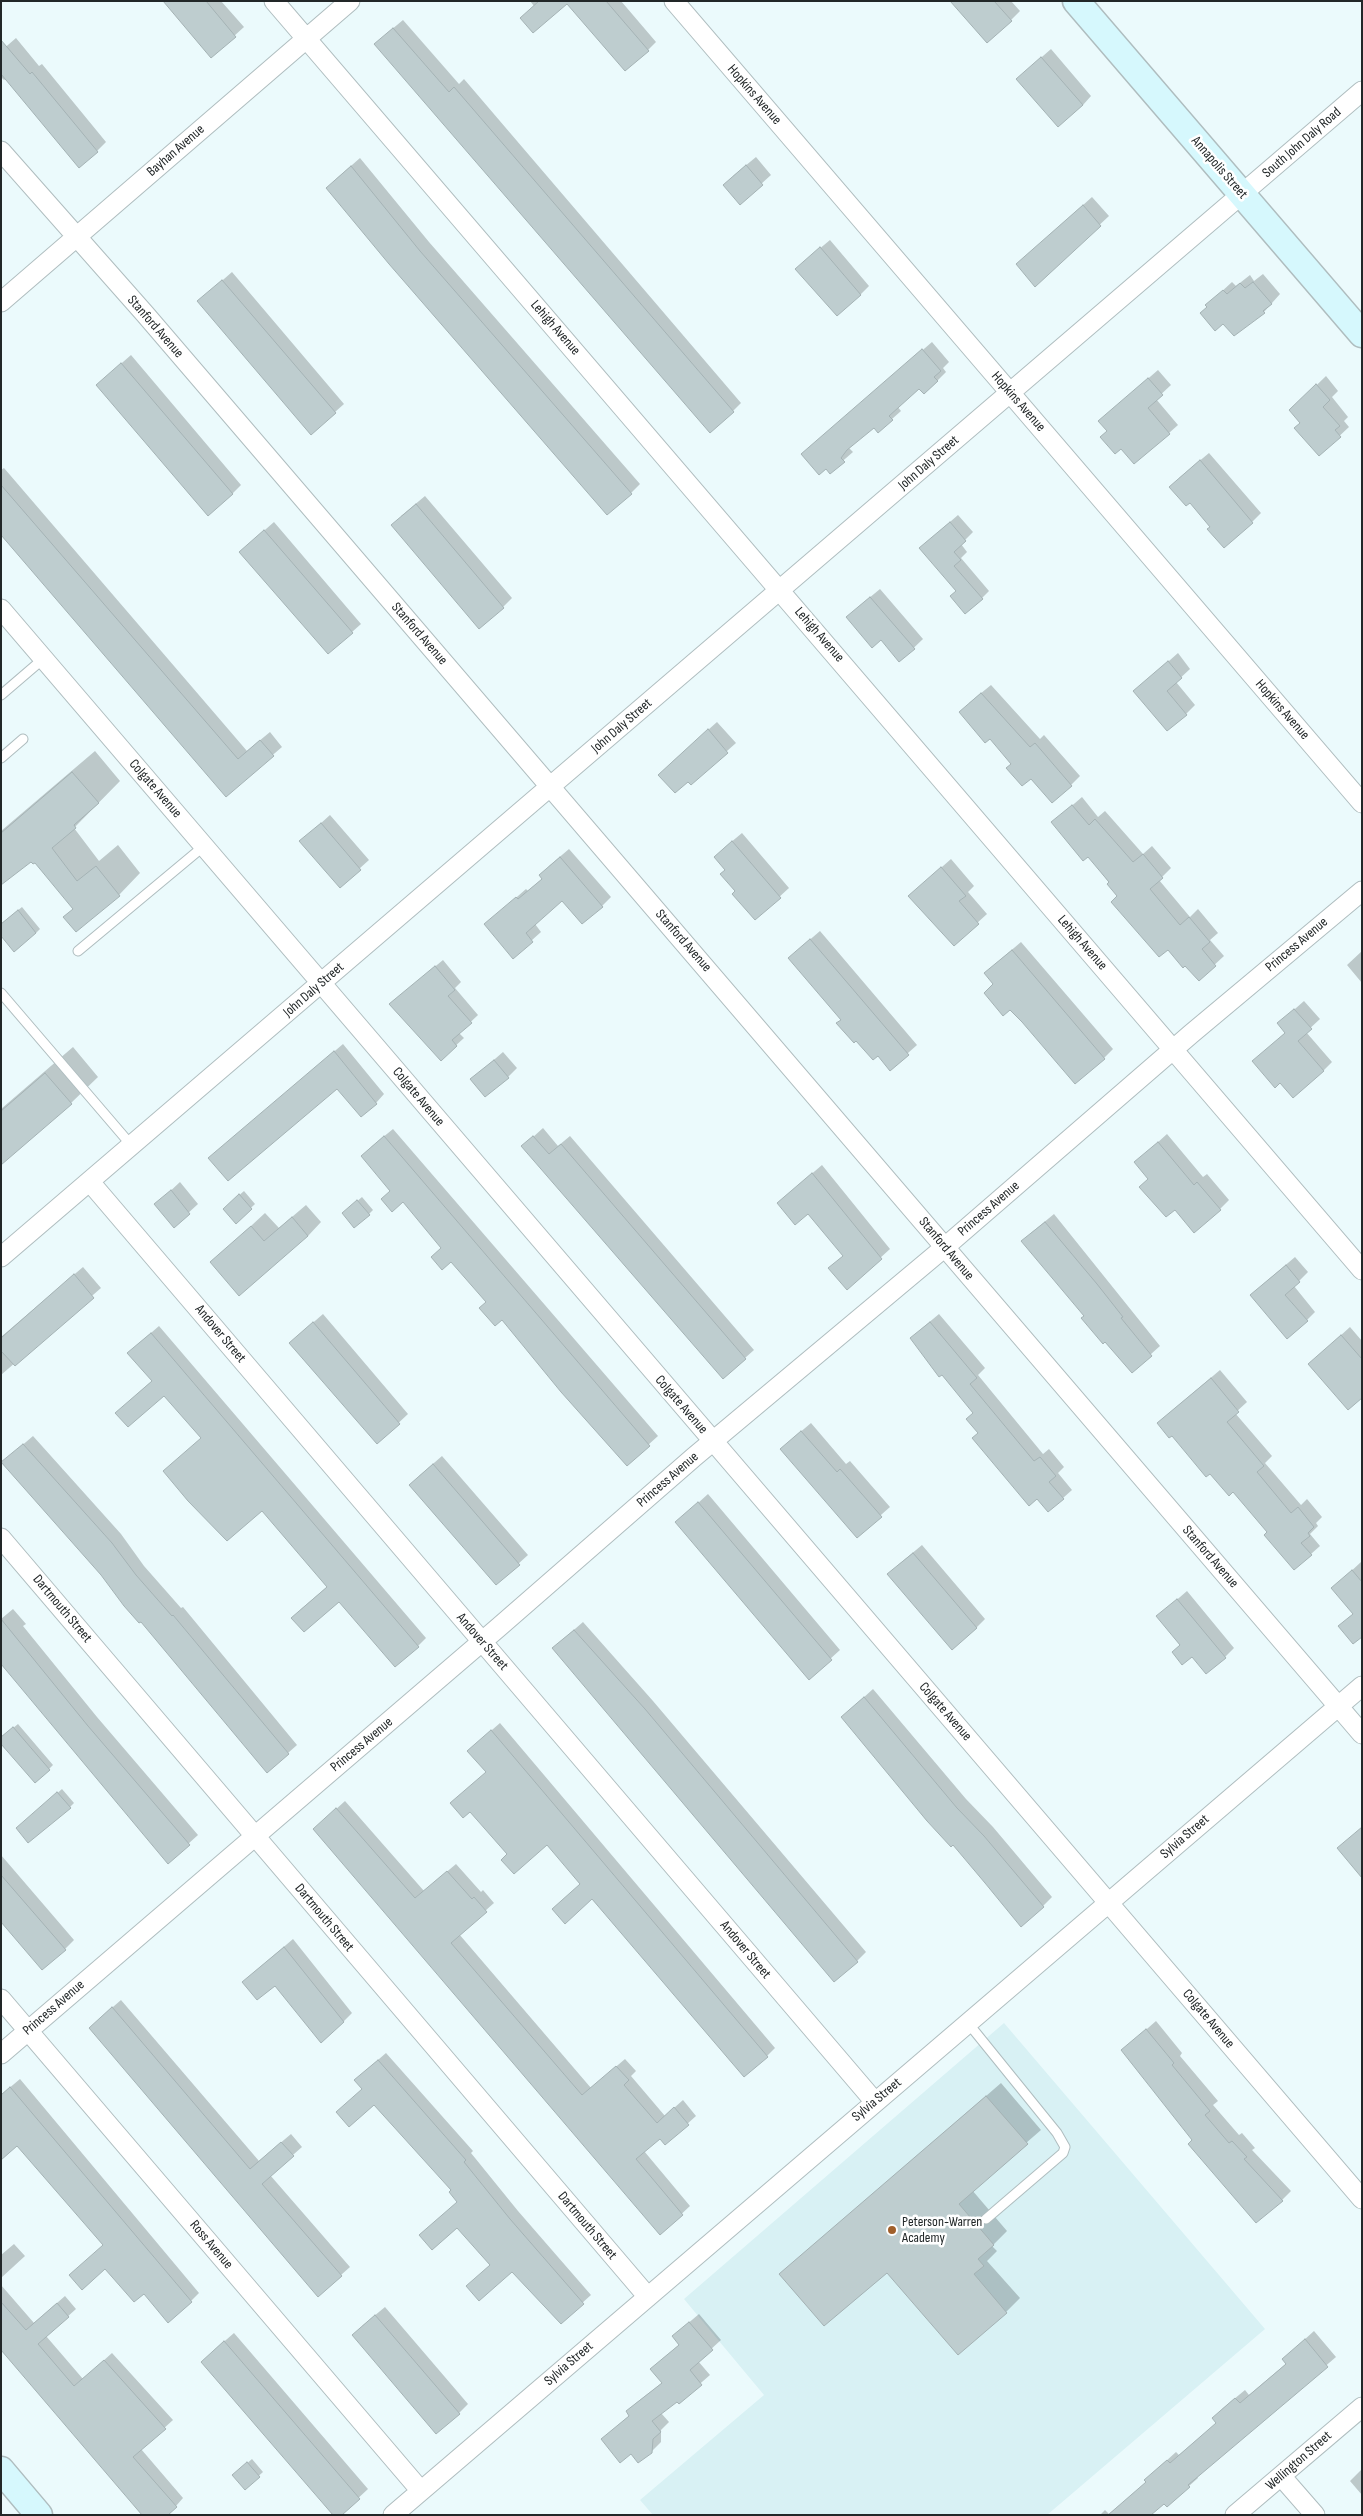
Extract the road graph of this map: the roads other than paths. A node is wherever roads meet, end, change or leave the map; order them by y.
1 (274, 1) edge
2 (350, 1) edge
3 (674, 1) edge
4 (1076, 1) edge
5 (306, 39) junction
6 (1362, 91) edge
7 (1, 151) edge
8 (1242, 195) junction
9 (77, 237) junction
10 (1, 302) edge
11 (1362, 334) edge
12 (1011, 393) junction
13 (780, 590) junction
14 (1, 609) edge
15 (44, 659) junction
16 (1, 695) edge
17 (23, 739) dead end
18 (1, 758) edge
19 (551, 787) junction
20 (1362, 804) edge
21 (204, 846) junction
22 (1362, 891) edge
23 (78, 951) dead end
24 (322, 984) junction
25 (1, 993) edge
26 (1174, 1049) junction
27 (132, 1146) junction
28 (90, 1182) junction
29 (945, 1247) junction
30 (1, 1257) edge
31 (1362, 1270) edge
32 (713, 1441) junction
33 (1, 1538) edge
34 (482, 1642) junction
35 (1362, 1686) edge
36 (1338, 1706) junction
37 (1362, 1734) edge
38 (254, 1836) junction
39 (1109, 1903) junction
40 (1, 1999) edge
41 (968, 2023) junction
42 (28, 2030) junction
43 (1, 2054) edge
44 (875, 2102) junction
45 (1362, 2199) edge
46 (986, 2219) dead end
47 (648, 2297) junction
48 (1362, 2407) edge
49 (1, 2470) edge
50 (1281, 2476) junction
51 (421, 2491) junction
52 (39, 2515) edge
53 (393, 2515) edge
54 (1236, 2515) edge
55 (1314, 2515) edge

1 - 5 street, Lehigh Avenue
2 - 5 street, Bayhan Avenue
3 - 12 street, Hopkins Avenue
4 - 8 street, Annapolis Street
5 - 9 street, Bayhan Avenue
5 - 13 street, Lehigh Avenue
6 - 8 street, South John Daly Road
7 - 9 street, Stanford Avenue
8 - 11 street, Annapolis Street
8 - 12 street, John Daly Street
9 - 10 street, Bayhan Avenue
9 - 19 street, Stanford Avenue
12 - 13 street, John Daly Street
12 - 20 street, Hopkins Avenue
13 - 19 street, John Daly Street
13 - 26 street, Lehigh Avenue
14 - 15 street, Colgate Avenue
15 - 16 lane
15 - 21 street, Colgate Avenue
17 - 18 lane
19 - 24 street, John Daly Street
19 - 29 street, Stanford Avenue
21 - 23 lane
21 - 24 street, Colgate Avenue
22 - 26 street, Princess Avenue
24 - 27 street, John Daly Street
24 - 32 street, Colgate Avenue
25 - 27 lane
26 - 29 street, Princess Avenue
26 - 31 street, Lehigh Avenue
27 - 28 street, John Daly Street
28 - 30 street, John Daly Street
28 - 34 street, Andover Street
29 - 32 street, Princess Avenue
29 - 36 street, Stanford Avenue
32 - 34 street, Princess Avenue
32 - 39 street, Colgate Avenue
33 - 38 street, Dartmouth Street
34 - 38 street, Princess Avenue
34 - 44 street, Andover Street
35 - 36 street, Sylvia Street
36 - 37 street, Stanford Avenue
36 - 39 street, Sylvia Street
38 - 42 street, Princess Avenue
38 - 47 street, Dartmouth Street
39 - 41 street, Sylvia Street
39 - 45 street, Colgate Avenue
40 - 42 street, Ross Avenue
41 - 44 street, Sylvia Street
41 - 46 lane
42 - 43 street, Princess Avenue
42 - 51 street, Ross Avenue
44 - 47 street, Sylvia Street
47 - 51 street, Sylvia Street
48 - 50 street, Wellington Street
49 - 52 street
50 - 54 street, Wellington Street
50 - 55 street
51 - 53 street, Sylvia Street

